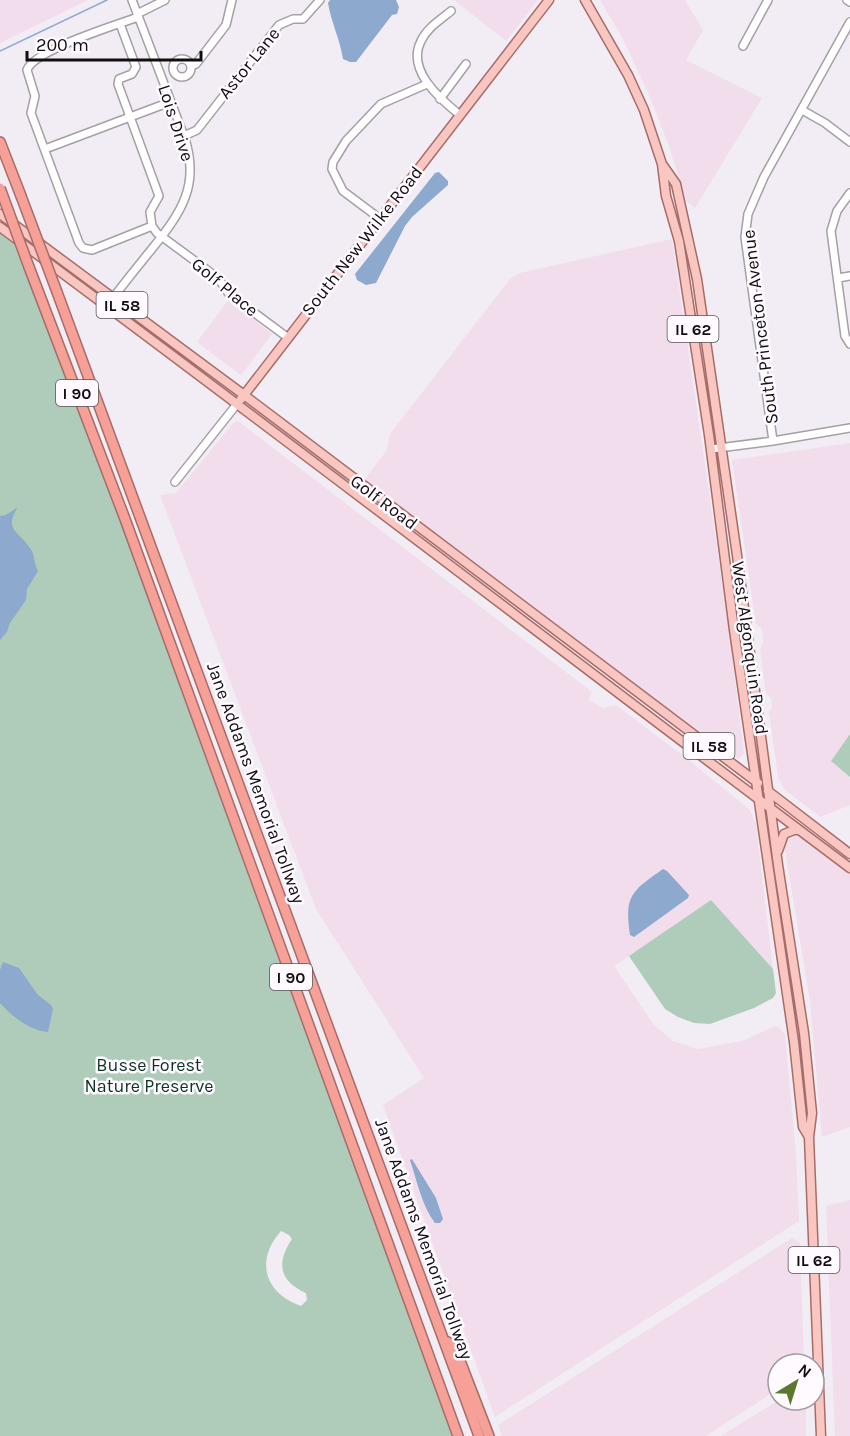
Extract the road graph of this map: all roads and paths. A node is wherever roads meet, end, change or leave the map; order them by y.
1 (132, 0) edge
2 (165, 0) edge
3 (232, 0) edge
4 (320, 0) edge
5 (549, 0) edge
6 (585, 0) edge
7 (768, 0) edge
8 (451, 11) dead end
9 (138, 15) junction
10 (850, 22) edge
11 (120, 24) junction
12 (743, 45) dead end
13 (466, 64) dead end
14 (191, 66) dead end
15 (427, 84) junction
16 (440, 99) junction
17 (170, 102) junction
18 (802, 110) junction
19 (460, 115) junction
20 (130, 117) junction
21 (184, 136) junction
22 (0, 142) edge
23 (850, 142) edge
24 (45, 149) junction
25 (662, 164) junction
26 (0, 188) edge
27 (850, 193) edge
28 (0, 214) edge
29 (379, 218) junction
30 (152, 226) junction
31 (0, 227) edge
32 (162, 237) junction
33 (850, 276) edge
34 (837, 278) junction
35 (850, 295) edge
36 (840, 297) junction
37 (112, 298) junction
38 (287, 337) junction
39 (850, 344) edge
40 (244, 395) junction
41 (237, 404) junction
42 (850, 428) edge
43 (773, 441) junction
44 (722, 448) junction
45 (711, 449) junction
46 (175, 482) dead end
47 (757, 782) junction
48 (769, 791) junction
49 (759, 799) junction
50 (771, 808) junction
51 (799, 830) junction
52 (850, 854) edge
53 (777, 857) junction
54 (850, 868) edge
55 (809, 1137) junction
56 (443, 1336) junction
57 (458, 1436) edge
58 (479, 1436) edge
59 (489, 1436) edge
60 (821, 1436) edge

1 - 9 street, Lois Drive
2 - 9 street
3 - 14 street
4 - 21 street, Astor Lane
5 - 19 main road, South New Wilke Road
6 - 25 main road, West Algonquin Road / IL 62
7 - 12 street
8 - 15 street
9 - 11 street
9 - 17 street, Lois Drive
10 - 18 street, South Princeton Avenue
11 - 20 street
11 - 24 street
13 - 16 street
15 - 16 street
15 - 29 street
16 - 19 street
17 - 20 street
17 - 21 street, Lois Drive
18 - 23 street
18 - 43 street, South Princeton Avenue
19 - 29 main road, South New Wilke Road
20 - 24 street
20 - 30 street
21 - 32 street, Lois Drive
22 - 56 highway, Jane Addams Memorial Tollway / I 90, bridge
24 - 30 street
25 - 44 main road, West Algonquin Road / IL 62
25 - 45 main road, West Algonquin Road / IL 62
26 - 57 highway, Jane Addams Memorial Tollway / I 90, bridge
27 - 34 street
28 - 37 main road, Golf Road / IL 58
29 - 38 main road, South New Wilke Road
30 - 32 street, Golf Place
31 - 41 main road, Golf Road / IL 58
32 - 37 street, Lois Drive
32 - 38 street, Golf Place
33 - 34 street
34 - 36 street
35 - 36 street
36 - 39 street
37 - 40 main road, Golf Road / IL 58
38 - 40 main road, South New Wilke Road
40 - 41 main road, South New Wilke Road
40 - 47 main road, Golf Road / IL 58
41 - 46 street, South New Wilke Road
41 - 49 main road, Golf Road / IL 58
42 - 43 street
43 - 44 street
44 - 45 street
44 - 48 main road, West Algonquin Road / IL 62
45 - 47 main road, West Algonquin Road / IL 62
47 - 48 main road, Golf Road / IL 58
47 - 49 main road, West Algonquin Road / IL 62
48 - 50 main road, West Algonquin Road / IL 62
48 - 52 main road, IL 58
49 - 50 main road, IL 58
49 - 55 main road, West Algonquin Road / IL 62
50 - 51 main road, IL 58
50 - 53 main road, West Algonquin Road / IL 62
51 - 53 main road
51 - 54 main road, IL 58
53 - 55 main road, West Algonquin Road / IL 62
55 - 60 main road, West Algonquin Road / IL 62
56 - 58 highway, Jane Addams Memorial Tollway / I 90
56 - 59 highway

